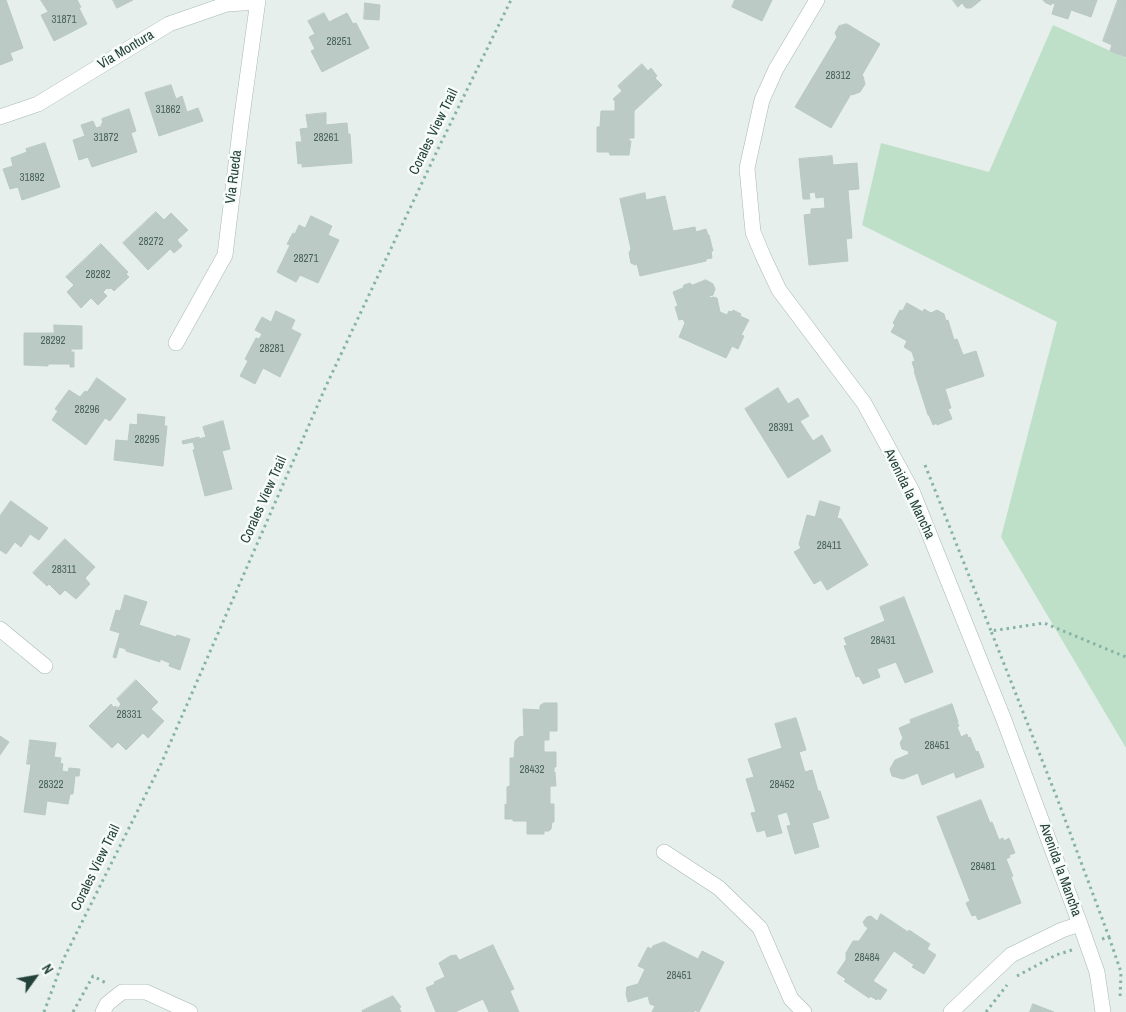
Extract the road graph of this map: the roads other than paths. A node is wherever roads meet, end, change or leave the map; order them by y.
1 (816, 0) edge
2 (258, 1) edge
3 (0, 117) edge
4 (176, 343) dead end
5 (0, 629) edge
6 (46, 666) dead end
7 (664, 852) dead end
8 (1080, 924) junction
9 (103, 1012) edge
10 (190, 1012) edge
11 (804, 1012) edge
12 (951, 1012) edge
13 (1103, 1012) edge

1 - 8 street, Avenida la Mancha
2 - 3 street, Via Montura
2 - 4 street, Via Rueda
5 - 6 street
7 - 11 street
8 - 12 street
8 - 13 street, Avenida la Mancha
9 - 10 street

